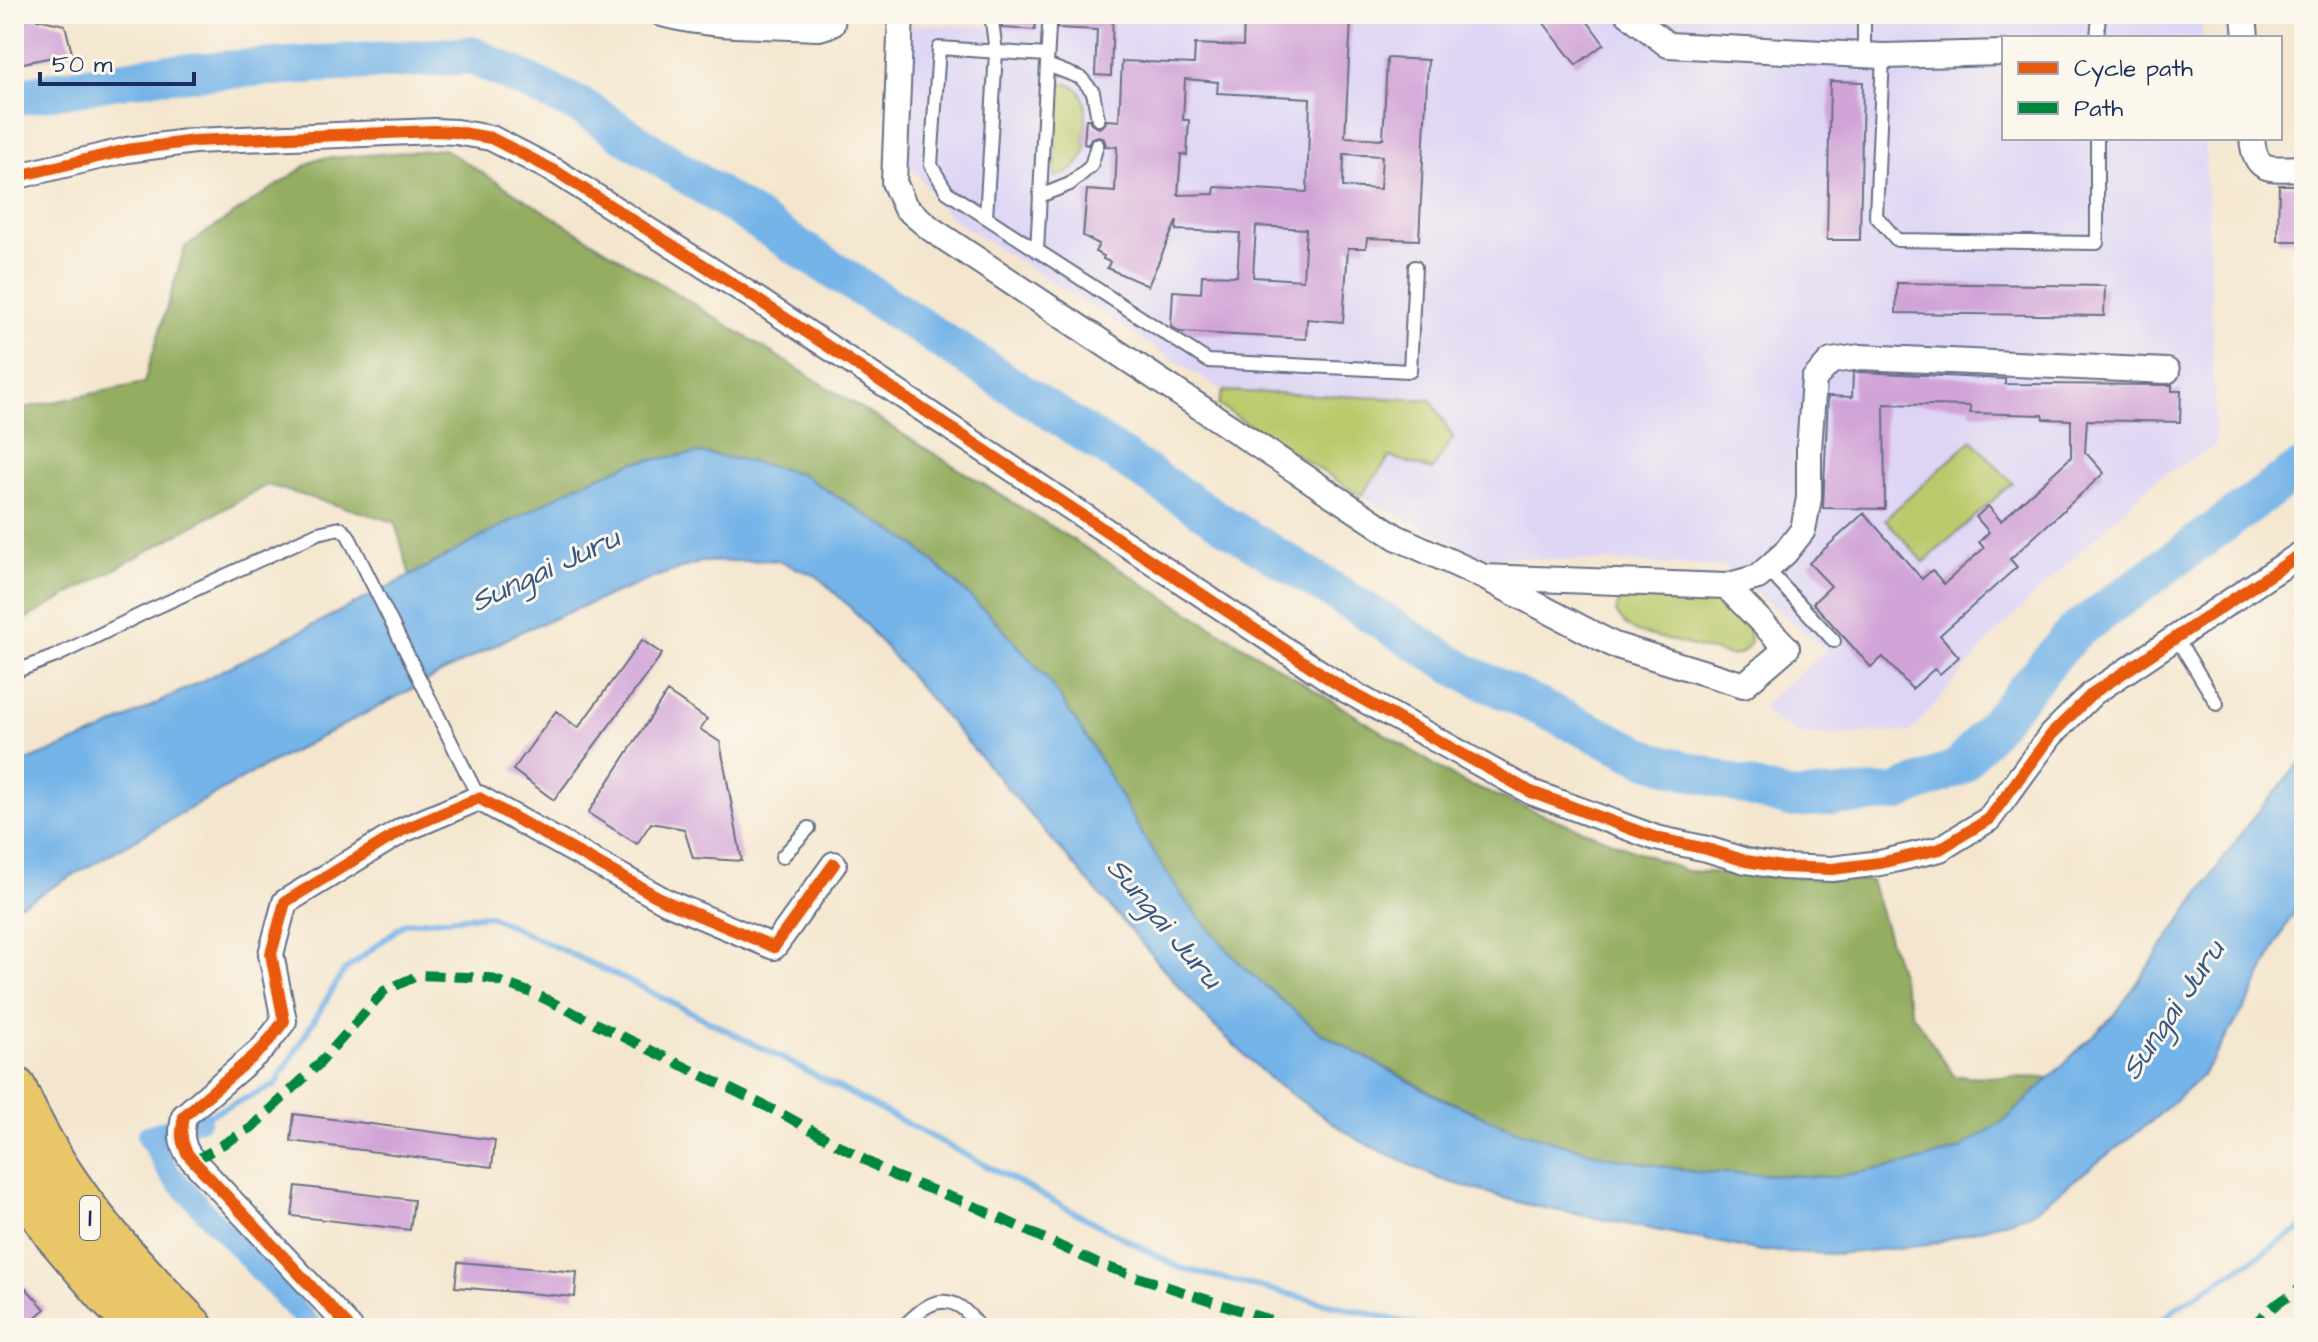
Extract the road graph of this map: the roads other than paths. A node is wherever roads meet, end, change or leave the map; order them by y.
1 (662, 14) edge
2 (833, 14) edge
3 (901, 14) edge
4 (991, 14) edge
5 (1628, 14) edge
6 (1864, 14) edge
7 (2099, 14) edge
8 (2244, 14) edge
9 (1049, 27) dead end
10 (2097, 36) edge
11 (2246, 36) edge
12 (996, 52) junction
13 (2002, 53) edge
14 (1873, 56) junction
15 (1047, 60) junction
16 (1098, 119) dead end
17 (2097, 140) edge
18 (2252, 140) edge
19 (1097, 145) dead end
20 (2304, 168) edge
21 (14, 177) edge
22 (1040, 196) junction
23 (986, 217) junction
24 (1037, 251) junction
25 (1415, 267) dead end
26 (2167, 371) dead end
27 (2304, 552) edge
28 (1767, 569) junction
29 (1484, 577) junction
30 (1726, 586) junction
31 (2176, 637) junction
32 (1834, 641) dead end
33 (14, 672) edge
34 (2217, 704) dead end
35 (479, 798) junction
36 (809, 828) dead end
37 (782, 857) dead end
38 (834, 864) dead end
39 (14, 1089) edge
40 (14, 1171) edge
41 (141, 1328) edge
42 (191, 1328) edge
43 (350, 1328) edge
44 (902, 1328) edge
45 (981, 1328) edge

1 - 2 street
3 - 29 street
4 - 12 lane
5 - 14 street
6 - 14 lane
7 - 10 lane
8 - 11 street
9 - 15 lane
12 - 15 lane
12 - 23 lane
12 - 23 lane
13 - 14 street
14 - 17 lane
15 - 16 lane
15 - 22 lane
18 - 20 street
19 - 22 lane
21 - 31 street
22 - 24 lane
23 - 24 lane
24 - 25 lane
26 - 28 street
27 - 31 street
28 - 30 street
28 - 32 lane
29 - 30 street
29 - 30 street
31 - 34 lane
33 - 35 lane
35 - 38 street
35 - 43 street
36 - 37 lane
39 - 42 highway, 1
40 - 41 highway, 1
44 - 45 lane

